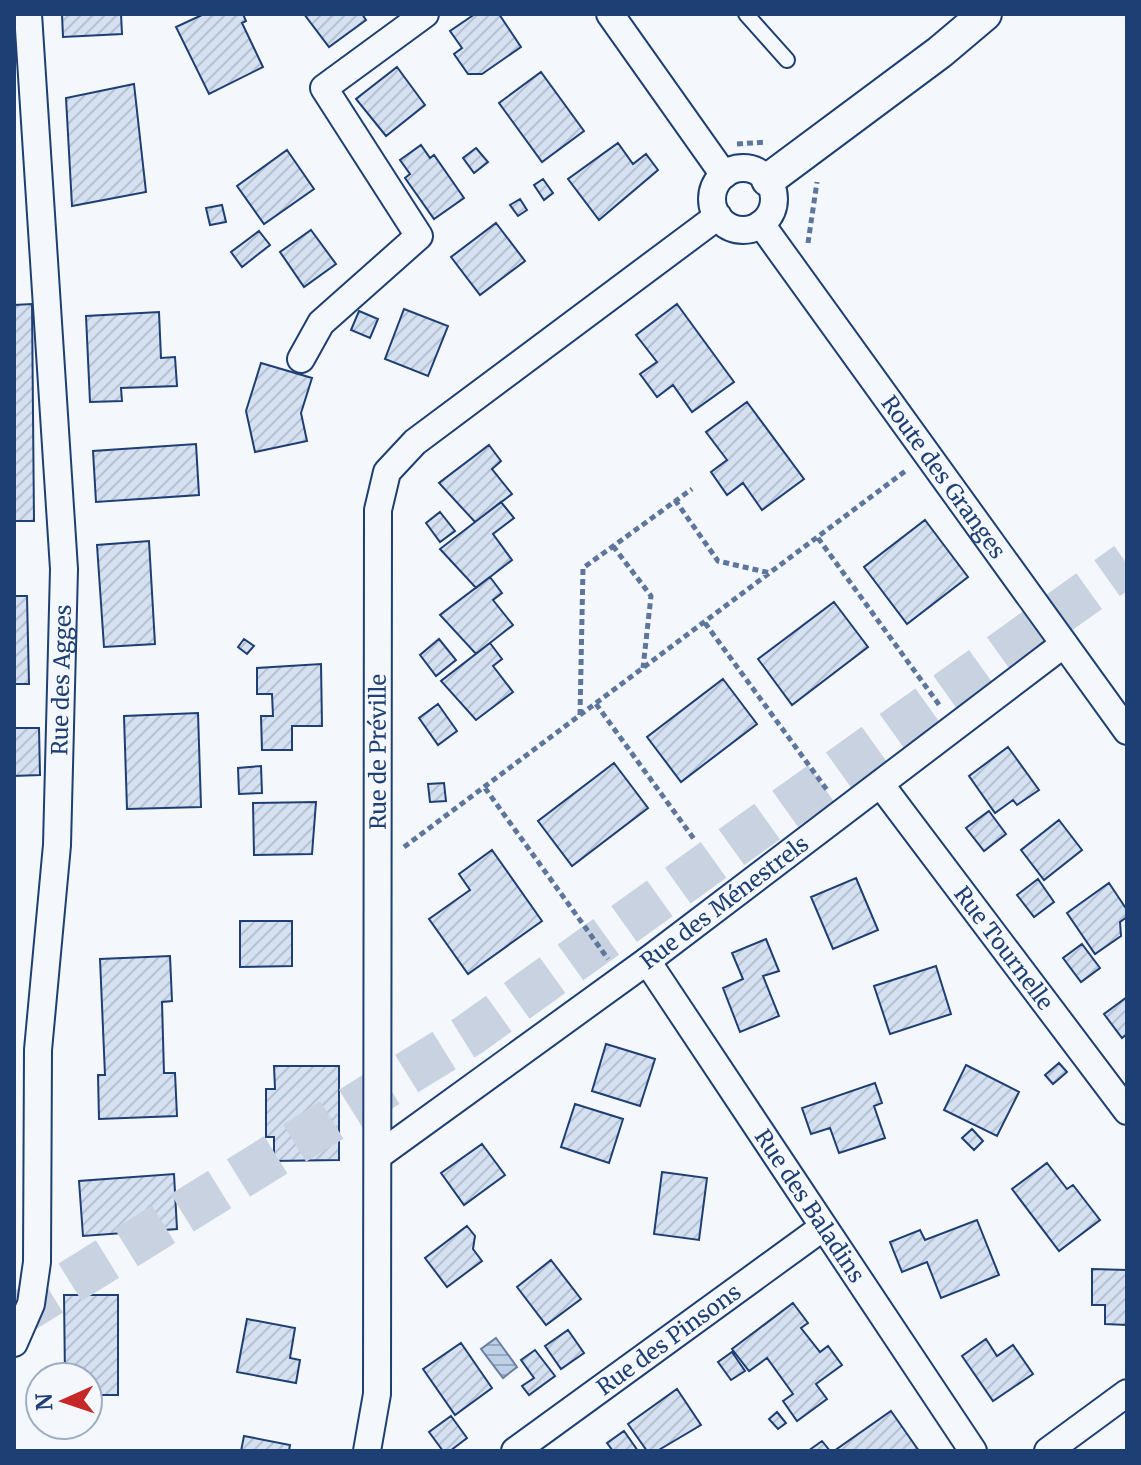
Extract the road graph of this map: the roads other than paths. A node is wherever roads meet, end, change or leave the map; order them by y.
1 (28, 14) edge
2 (425, 14) edge
3 (610, 14) edge
4 (746, 14) edge
5 (985, 14) edge
6 (787, 60) dead end
7 (724, 175) junction
8 (768, 180) junction
9 (718, 216) junction
10 (761, 224) junction
11 (301, 359) dead end
12 (1064, 644) junction
13 (1127, 731) edge
14 (881, 785) junction
15 (647, 961) junction
16 (1127, 1111) edge
17 (379, 1155) junction
18 (822, 1228) junction
19 (14, 1343) edge
20 (1127, 1393) edge
21 (367, 1451) edge
22 (515, 1451) edge
23 (973, 1451) edge
24 (1048, 1451) edge

1 - 19 street, Rue des Agges
2 - 11 street
3 - 7 street
4 - 6 lane
5 - 8 street
7 - 8 street
7 - 9 street
8 - 10 street
9 - 10 street
9 - 17 street, Rue de Préville
10 - 12 street, Route des Granges
12 - 13 street, Route des Granges
12 - 14 street, Rue des Ménestrels
14 - 15 street, Rue des Ménestrels
14 - 16 street, Rue Tournelle
15 - 17 street, Rue des Ménestrels
15 - 18 street, Rue des Baladins
17 - 21 street, Rue de Préville
18 - 22 street, Rue des Pinsons
18 - 23 street, Rue des Baladins
20 - 24 street

